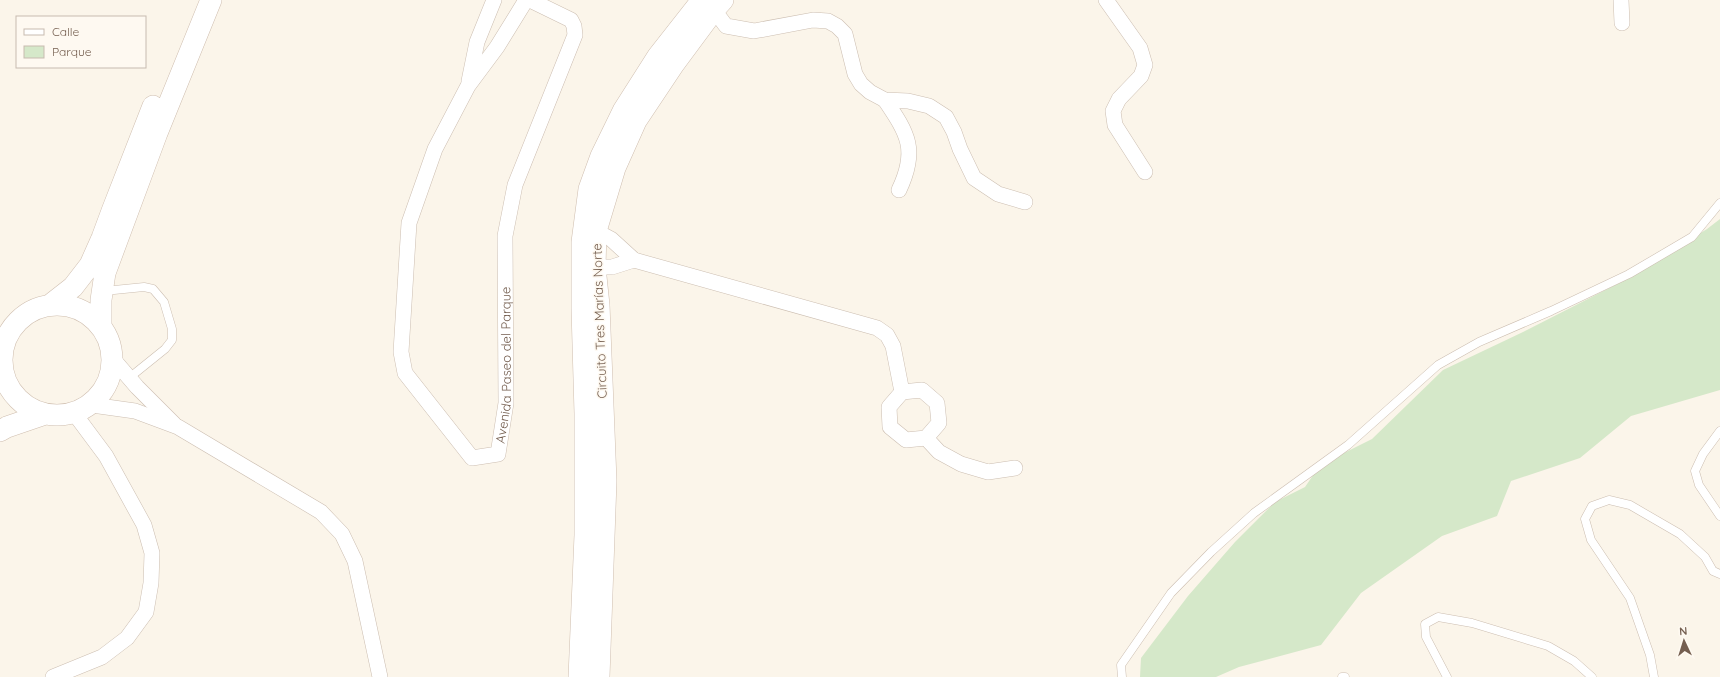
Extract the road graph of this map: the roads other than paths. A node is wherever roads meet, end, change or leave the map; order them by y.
1 (196, 0) edge
2 (211, 0) edge
3 (494, 0) edge
4 (526, 0) edge
5 (530, 0) edge
6 (1106, 0) edge
7 (1621, 0) edge
8 (713, 4) edge
9 (1622, 23) dead end
10 (468, 86) junction
11 (885, 100) junction
12 (1145, 172) dead end
13 (900, 190) dead end
14 (1025, 202) dead end
15 (1720, 202) edge
16 (596, 231) junction
17 (634, 260) junction
18 (595, 267) junction
19 (103, 291) junction
20 (50, 305) junction
21 (101, 326) junction
22 (113, 359) junction
23 (1, 376) edge
24 (129, 378) junction
25 (902, 392) junction
26 (83, 409) junction
27 (45, 414) junction
28 (178, 427) junction
29 (1720, 431) edge
30 (0, 432) edge
31 (926, 438) junction
32 (1015, 468) dead end
33 (1720, 516) edge
34 (1720, 574) edge
35 (53, 677) edge
36 (380, 677) edge
37 (579, 677) edge
38 (599, 677) edge
39 (1122, 677) edge
40 (1447, 677) edge
41 (1592, 677) edge
42 (1654, 677) edge

1 - 20 street
2 - 19 street
3 - 10 street, Avenida Paseo del Parque
4 - 10 street, Avenida Paseo del Parque
5 - 10 street, Avenida Paseo del Parque
6 - 12 street
7 - 9 street
8 - 11 street
8 - 16 street, Circuito Tres Marías Norte
8 - 37 street, Circuito Tres Marías Norte
11 - 13 street
11 - 14 street
15 - 39 lane
16 - 17 street
16 - 18 street, Circuito Tres Marías Norte
17 - 18 street
17 - 25 street
18 - 38 street, Circuito Tres Marías Norte
19 - 21 street
19 - 24 lane
20 - 21 street
20 - 23 street
21 - 22 street
22 - 24 street
22 - 26 street
23 - 27 street
24 - 28 street
25 - 31 street
25 - 31 street
26 - 27 street
26 - 28 street
26 - 35 street
27 - 30 street
28 - 36 street
29 - 33 lane
31 - 32 street
34 - 42 lane
40 - 41 lane

